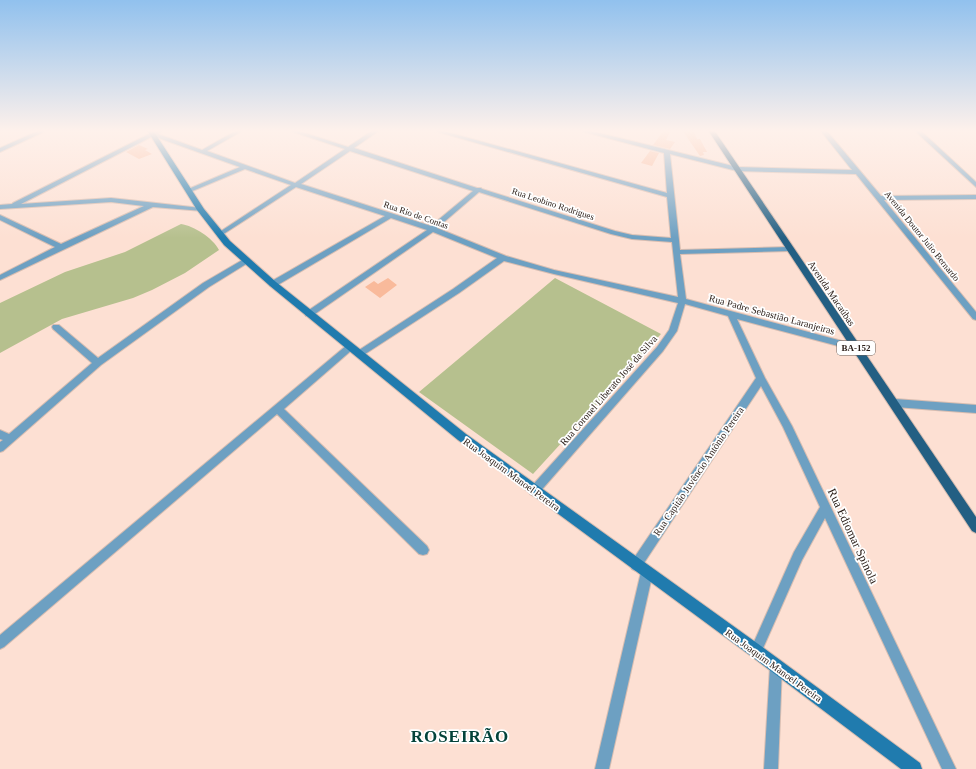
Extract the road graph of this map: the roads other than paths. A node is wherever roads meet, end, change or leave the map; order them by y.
1 (88, 166) edge
2 (173, 166) edge
3 (242, 166) edge
4 (324, 166) edge
5 (406, 166) edge
6 (562, 166) edge
7 (668, 166) edge
8 (725, 166) edge
9 (736, 166) edge
10 (853, 166) edge
11 (955, 166) edge
12 (245, 167) junction
13 (738, 169) junction
14 (858, 172) junction
15 (296, 185) junction
16 (976, 185) edge
17 (479, 189) junction
18 (188, 191) junction
19 (670, 196) junction
20 (976, 197) edge
21 (879, 198) junction
22 (151, 205) junction
23 (12, 206) junction
24 (0, 207) edge
25 (201, 210) junction
26 (0, 212) edge
27 (391, 216) junction
28 (0, 217) edge
29 (432, 229) junction
30 (220, 234) junction
31 (676, 240) junction
32 (61, 247) junction
33 (790, 249) junction
34 (677, 252) junction
35 (503, 258) junction
36 (248, 261) junction
37 (0, 278) edge
38 (273, 284) junction
39 (682, 301) junction
40 (309, 314) junction
41 (732, 316) junction
42 (976, 317) edge
43 (56, 327) dead end
44 (350, 347) junction
45 (857, 348) junction
46 (359, 354) junction
47 (98, 363) junction
48 (760, 378) junction
49 (895, 403) junction
50 (277, 408) junction
51 (976, 409) edge
52 (0, 434) edge
53 (10, 439) junction
54 (0, 448) edge
55 (534, 491) junction
56 (826, 508) junction
57 (976, 527) edge
58 (423, 550) dead end
59 (642, 569) junction
60 (0, 642) edge
61 (756, 651) junction
62 (776, 666) junction
63 (602, 769) edge
64 (771, 769) edge
65 (914, 769) edge
66 (949, 769) edge

1 - 23 street
2 - 18 street, Rua Joaquim Manoel Pereira
3 - 12 street, Rua Rio de Contas
4 - 15 street
5 - 17 street, Rua Leobino Rodrigues
6 - 19 street
7 - 19 street, Rua Coronel Liberato José da Silva
8 - 13 street
9 - 13 main road, Avenida Macaúbas / BA-152
10 - 14 street, Avenida Doutor Julio Bernardo
11 - 16 street
12 - 15 street, Rua Rio de Contas
12 - 18 street
13 - 14 street
13 - 33 main road, Avenida Macaúbas / BA-152
14 - 21 street, Avenida Doutor Julio Bernardo
15 - 27 street, Rua Rio de Contas
15 - 30 street
17 - 29 street
17 - 31 street, Rua Leobino Rodrigues
18 - 25 street, Rua Joaquim Manoel Pereira
19 - 31 street, Rua Coronel Liberato José da Silva
20 - 21 street
21 - 42 street, Avenida Doutor Julio Bernardo
22 - 23 street
22 - 25 street
22 - 32 street
23 - 24 street
23 - 26 street
25 - 30 street, Rua Joaquim Manoel Pereira
27 - 29 street, Rua Rio de Contas
27 - 38 street
28 - 32 street
29 - 35 street, Rua Rio de Contas
29 - 40 street
30 - 36 street, Rua Joaquim Manoel Pereira
31 - 34 street, Rua Coronel Liberato José da Silva
32 - 37 street
33 - 34 street
33 - 45 main road, Avenida Macaúbas / BA-152
34 - 39 street, Rua Coronel Liberato José da Silva
35 - 39 street, Rua Rio de Contas
35 - 46 street
36 - 38 street, Rua Joaquim Manoel Pereira
36 - 47 street
38 - 40 street, Rua Joaquim Manoel Pereira
39 - 41 street, Rua Padre Sebastião Laranjeiras
39 - 55 street, Rua Coronel Liberato José da Silva
40 - 44 street, Rua Joaquim Manoel Pereira
41 - 45 street, Rua Padre Sebastião Laranjeiras
41 - 48 street, Rua Ediomar Spinola
43 - 47 street
44 - 46 street, Rua Joaquim Manoel Pereira
44 - 50 street
45 - 49 main road, Avenida Macaúbas / BA-152
46 - 55 street, Rua Joaquim Manoel Pereira
47 - 53 street
48 - 56 street, Rua Ediomar Spinola
48 - 59 street, Rua Capitão Juvêncio Antônio Pereira
49 - 51 street
49 - 57 main road, Avenida Macaúbas / BA-152
50 - 58 street
50 - 60 street
52 - 53 street
53 - 54 street
55 - 59 street, Rua Joaquim Manoel Pereira
56 - 61 street
56 - 66 street, Rua Ediomar Spinola
59 - 61 street, Rua Joaquim Manoel Pereira
59 - 63 street, Rua Capitão Juvêncio Antônio Pereira
61 - 62 street, Rua Joaquim Manoel Pereira
62 - 64 street
62 - 65 street, Rua Joaquim Manoel Pereira

